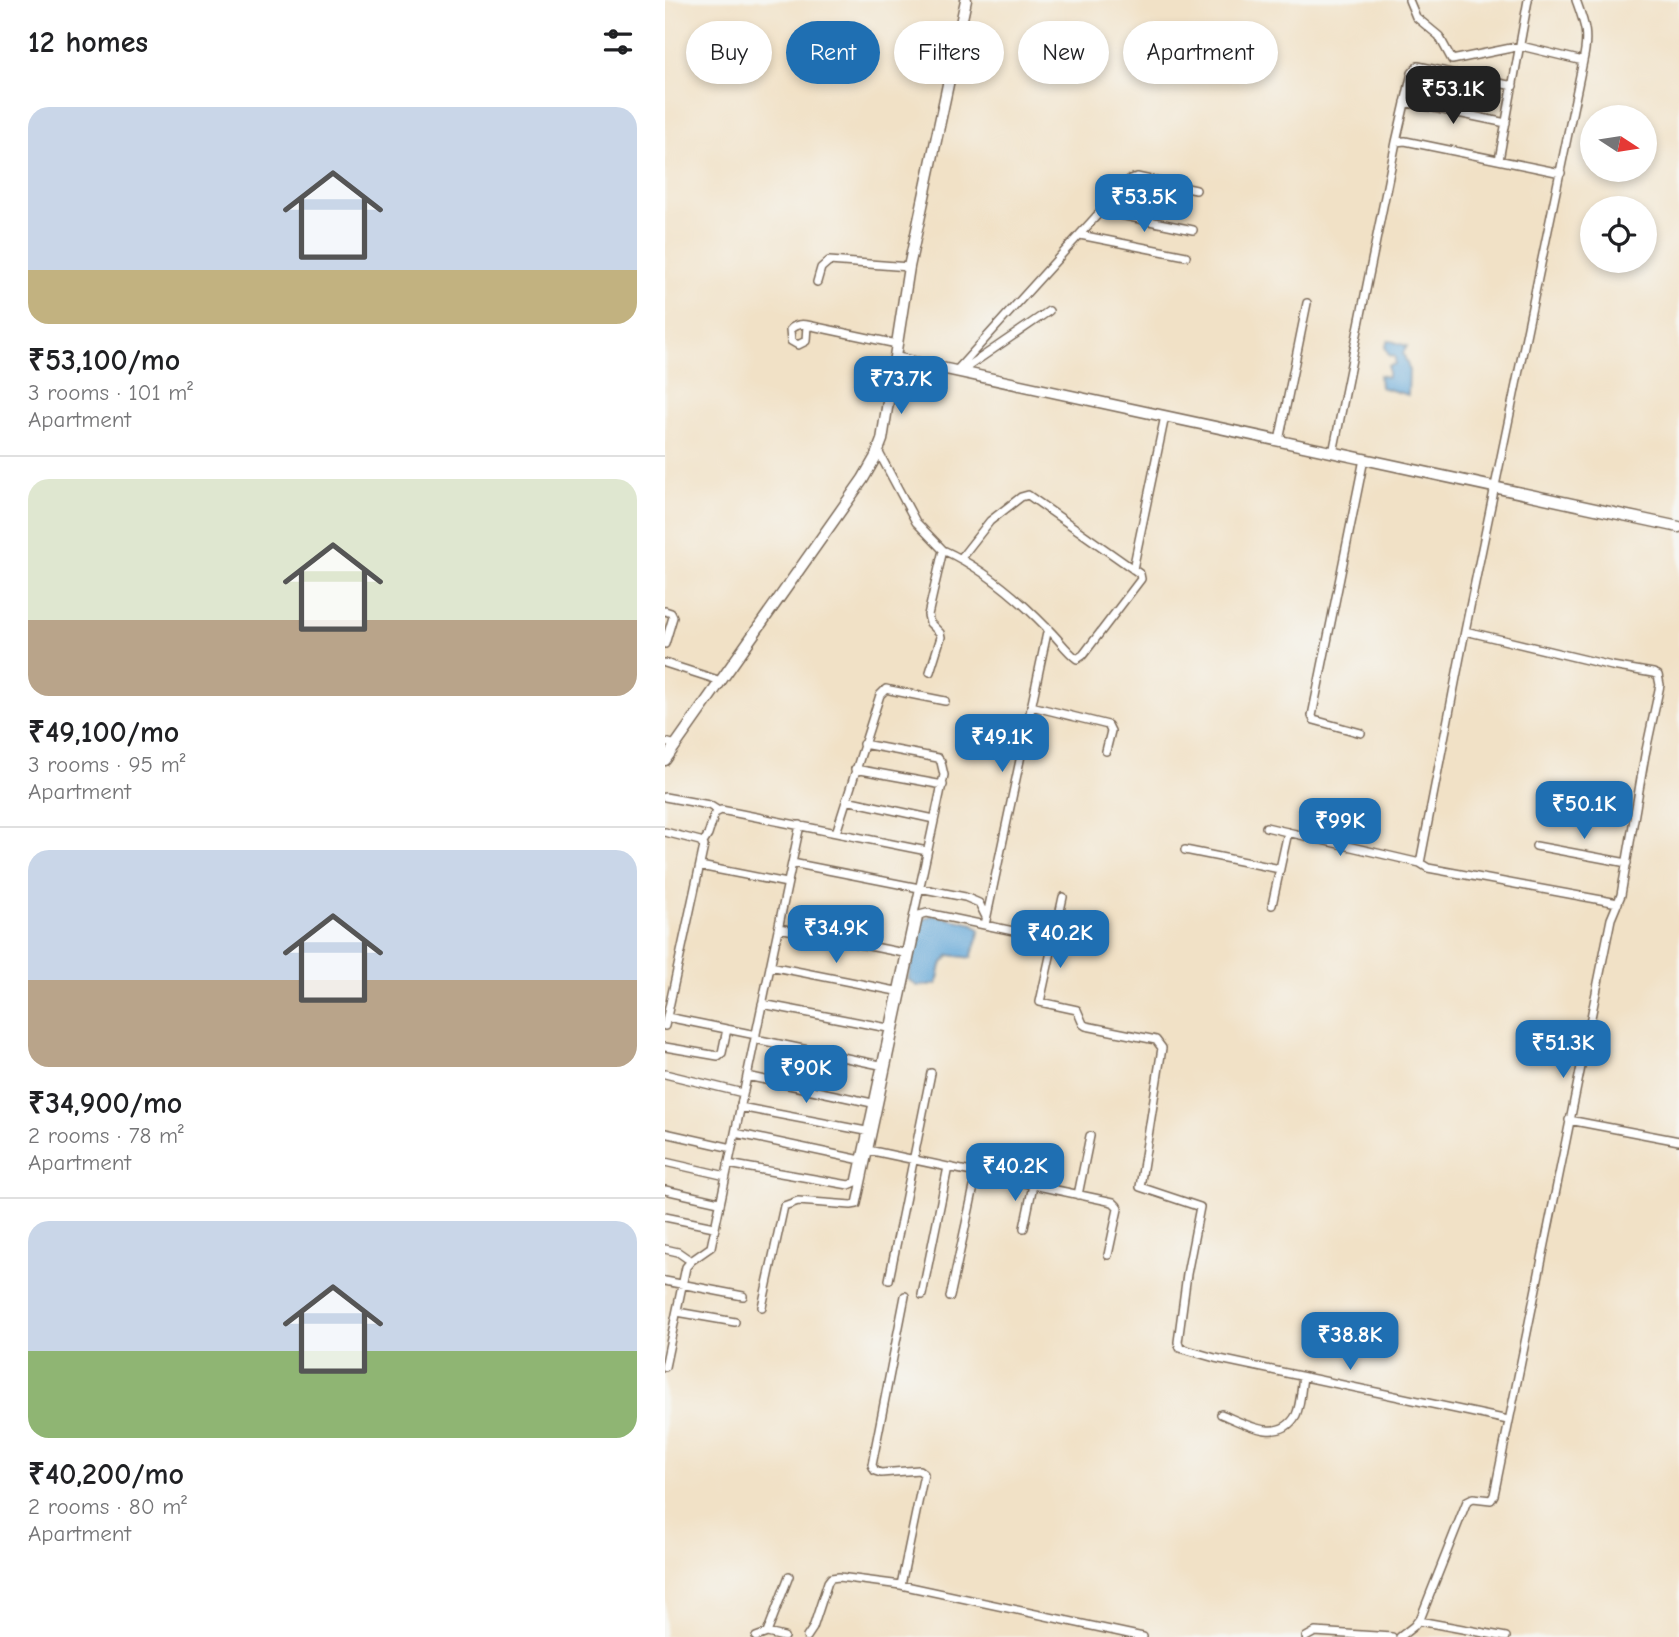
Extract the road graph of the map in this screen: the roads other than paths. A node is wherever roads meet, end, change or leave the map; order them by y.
1 (966, 0) edge
2 (1409, 0) edge
3 (1528, 0) edge
4 (1576, 0) edge
5 (1521, 46) junction
6 (1452, 60) junction
7 (1583, 61) junction
8 (1433, 69) junction
9 (1513, 86) junction
10 (1405, 102) junction
11 (1506, 123) junction
12 (1397, 142) junction
13 (1499, 160) junction
14 (1561, 173) junction
15 (1196, 190) dead end
16 (1101, 211) junction
17 (1193, 230) dead end
18 (1080, 234) junction
19 (1186, 256) dead end
20 (909, 267) junction
21 (817, 282) dead end
22 (1307, 303) dead end
23 (1049, 311) dead end
24 (807, 325) dead end
25 (897, 344) junction
26 (895, 358) junction
27 (958, 371) junction
28 (1165, 416) junction
29 (1279, 441) junction
30 (879, 451) junction
31 (1333, 453) junction
32 (1364, 459) junction
33 (1496, 488) junction
34 (1679, 527) edge
35 (943, 550) junction
36 (961, 558) junction
37 (1133, 569) junction
38 (665, 611) edge
39 (1048, 628) junction
40 (1465, 631) junction
41 (665, 644) edge
42 (665, 663) edge
43 (930, 673) dead end
44 (721, 681) junction
45 (944, 701) dead end
46 (1031, 706) junction
47 (1361, 733) dead end
48 (670, 744) edge
49 (863, 744) junction
50 (1106, 751) dead end
51 (665, 760) edge
52 (855, 769) junction
53 (943, 785) junction
54 (665, 797) edge
55 (846, 800) junction
56 (717, 810) junction
57 (935, 819) junction
58 (800, 825) junction
59 (1266, 827) dead end
60 (665, 832) edge
61 (1287, 832) junction
62 (836, 833) junction
63 (703, 843) junction
64 (1536, 846) dead end
65 (1185, 850) dead end
66 (927, 851) junction
67 (792, 863) junction
68 (1420, 863) junction
69 (1627, 863) junction
70 (700, 866) junction
71 (1280, 869) junction
72 (787, 883) junction
73 (918, 888) junction
74 (1063, 897) dead end
75 (1618, 903) junction
76 (1272, 905) dead end
77 (985, 921) junction
78 (779, 928) junction
79 (1052, 939) junction
80 (904, 953) junction
81 (771, 966) junction
82 (896, 991) junction
83 (762, 1004) junction
84 (667, 1017) junction
85 (665, 1026) edge
86 (888, 1028) junction
87 (727, 1029) junction
88 (755, 1037) junction
89 (665, 1047) edge
90 (880, 1065) junction
91 (931, 1073) dead end
92 (665, 1074) edge
93 (747, 1076) junction
94 (743, 1093) junction
95 (872, 1103) junction
96 (740, 1107) junction
97 (1569, 1120) junction
98 (866, 1131) junction
99 (665, 1133) edge
100 (735, 1133) junction
101 (1090, 1136) dead end
102 (1679, 1140) edge
103 (732, 1148) junction
104 (869, 1150) junction
105 (860, 1160) junction
106 (913, 1160) junction
107 (665, 1162) edge
108 (728, 1164) junction
109 (948, 1167) junction
110 (977, 1173) junction
111 (726, 1176) junction
112 (1033, 1185) junction
113 (665, 1190) edge
114 (1077, 1195) junction
115 (719, 1202) junction
116 (665, 1217) edge
117 (715, 1227) junction
118 (1024, 1228) dead end
119 (665, 1249) edge
120 (1108, 1255) dead end
121 (691, 1261) junction
122 (889, 1280) dead end
123 (665, 1281) edge
124 (683, 1284) junction
125 (922, 1295) dead end
126 (743, 1296) dead end
127 (905, 1296) dead end
128 (950, 1297) dead end
129 (762, 1307) dead end
130 (677, 1312) junction
131 (735, 1321) dead end
132 (665, 1367) edge
133 (1303, 1377) junction
134 (1220, 1414) dead end
135 (1508, 1420) junction
136 (789, 1576) dead end
137 (901, 1585) junction
138 (1419, 1621) junction
139 (1094, 1628) junction
140 (767, 1633) junction
141 (1351, 1636) edge
142 (756, 1637) edge
143 (785, 1637) edge
144 (807, 1637) edge
145 (1091, 1637) edge
146 (1143, 1637) edge
147 (1306, 1637) edge
148 (1392, 1637) edge
149 (1400, 1637) edge
150 (1506, 1637) edge

1 - 20 street
2 - 6 street
3 - 5 street
4 - 7 street
5 - 6 street
5 - 7 street
5 - 9 street
6 - 8 street
7 - 14 street
8 - 9 street
8 - 10 street
9 - 11 street
10 - 11 street
10 - 12 street
11 - 13 street
12 - 13 street
12 - 31 street
13 - 14 street
14 - 33 street
15 - 16 street
16 - 17 street
16 - 18 street
18 - 19 street
18 - 27 street
20 - 21 street
20 - 25 street
22 - 29 street
23 - 27 street
24 - 25 street
25 - 26 street
26 - 27 street
26 - 30 street
27 - 28 street
28 - 29 street
28 - 37 street
29 - 31 street
30 - 35 street
30 - 44 street
31 - 32 street
32 - 33 street
32 - 47 street
33 - 34 street
33 - 40 street
35 - 36 street
35 - 43 street
36 - 37 street
36 - 39 street
37 - 39 street
38 - 41 street
39 - 46 street
40 - 68 street
40 - 69 street
42 - 44 street
44 - 48 street
45 - 49 street
46 - 50 street
46 - 77 street
48 - 51 street
49 - 52 street
49 - 53 street
52 - 53 street
52 - 55 street
53 - 57 street
54 - 56 street
55 - 57 street
55 - 62 street
56 - 58 street
56 - 63 street
57 - 66 street
58 - 62 street
58 - 67 street
59 - 61 street
60 - 63 street
61 - 68 street
61 - 71 street
62 - 66 street
63 - 70 street
64 - 69 street
65 - 71 street
66 - 73 street
67 - 72 street
67 - 73 street
68 - 75 street
69 - 75 street
70 - 72 street
70 - 84 street
71 - 76 street
72 - 78 street
73 - 77 street
73 - 80 street
74 - 79 street
75 - 97 street
77 - 79 street
77 - 104 street
78 - 80 street
78 - 81 street
79 - 133 street
80 - 82 street
81 - 82 street
81 - 83 street
82 - 86 street
83 - 86 street
83 - 88 street
84 - 85 street
84 - 87 street
86 - 90 street
87 - 88 street
87 - 89 street
88 - 90 street
88 - 93 street
90 - 95 street
91 - 106 street
92 - 94 street
93 - 94 street
93 - 95 street
94 - 96 street
95 - 98 street
96 - 98 street
96 - 100 street
97 - 102 street
97 - 135 street
98 - 105 street
99 - 103 street
100 - 103 street
100 - 105 street
101 - 114 street
103 - 108 street
104 - 106 street
104 - 129 street
105 - 108 street
106 - 109 street
106 - 122 street
107 - 111 street
108 - 111 street
109 - 110 street
109 - 125 street
110 - 112 street
110 - 128 street
111 - 115 street
112 - 114 street
112 - 118 street
113 - 115 street
114 - 120 street
115 - 117 street
116 - 117 street
117 - 121 street
119 - 121 street
121 - 124 street
123 - 124 street
124 - 126 street
124 - 130 street
127 - 137 street
130 - 131 street
130 - 132 street
133 - 134 street
133 - 135 street
135 - 138 street
136 - 140 street
137 - 139 street
137 - 144 street
138 - 149 street
138 - 150 street
139 - 145 street
139 - 146 street
140 - 142 street
140 - 143 street
141 - 147 street
141 - 148 street

